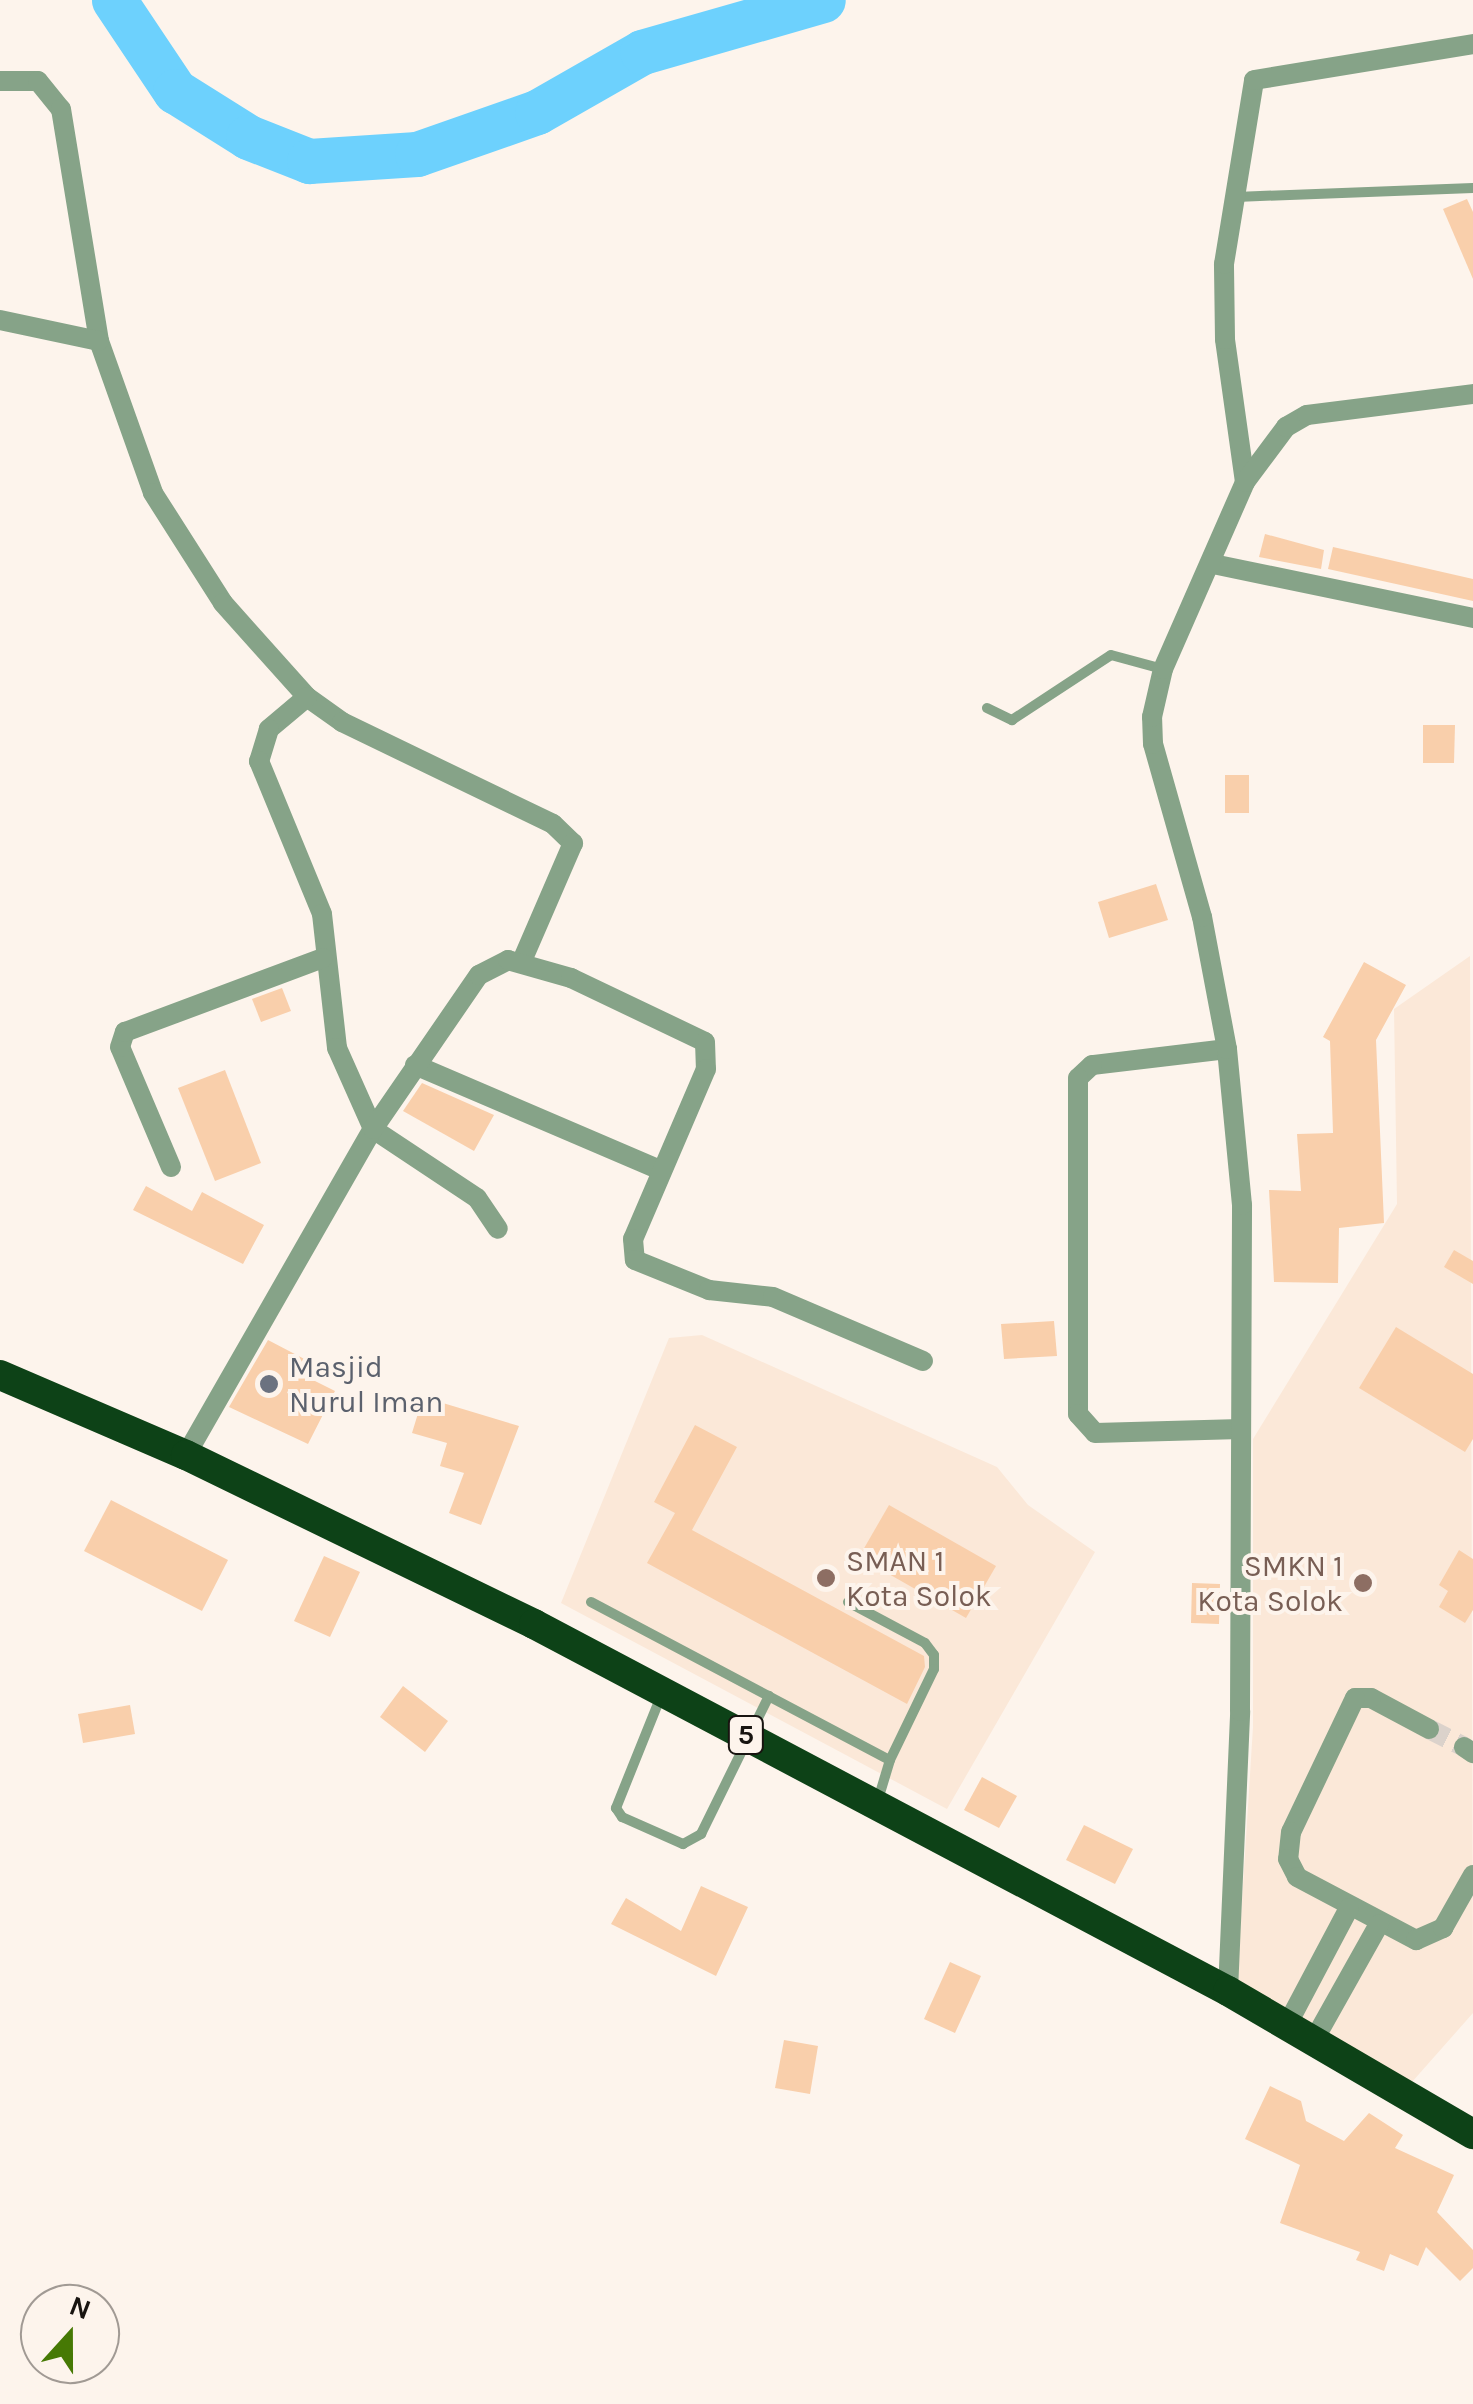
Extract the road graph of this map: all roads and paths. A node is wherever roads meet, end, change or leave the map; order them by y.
1 (1473, 44) edge
2 (0, 81) edge
3 (1473, 188) edge
4 (1236, 197) junction
5 (0, 320) edge
6 (99, 341) junction
7 (1473, 394) edge
8 (1246, 482) junction
9 (1214, 564) junction
10 (1473, 618) edge
11 (1163, 669) junction
12 (307, 697) junction
13 (988, 708) dead end
14 (323, 958) junction
15 (522, 961) junction
16 (1227, 1048) junction
17 (416, 1065) junction
18 (373, 1130) junction
19 (172, 1168) dead end
20 (660, 1170) junction
21 (498, 1228) dead end
22 (923, 1362) dead end
23 (0, 1375) edge
24 (1241, 1429) junction
25 (186, 1456) junction
26 (591, 1602) dead end
27 (848, 1602) dead end
28 (663, 1691) junction
29 (769, 1696) junction
30 (1429, 1729) tunnel mouth
31 (753, 1739) junction
32 (890, 1760) junction
33 (876, 1804) junction
34 (1473, 1875) edge
35 (1350, 1908) junction
36 (1379, 1924) junction
37 (1228, 1991) junction
38 (1301, 2032) junction
39 (1473, 2134) edge

1 - 4 street
2 - 6 street
3 - 4 lane
4 - 8 street
5 - 6 street
6 - 12 street
7 - 8 street
8 - 9 street
9 - 10 street
9 - 11 street
11 - 13 lane
11 - 16 street
12 - 14 street
12 - 15 street
14 - 18 street
14 - 19 street
15 - 17 street
15 - 20 street
16 - 24 street
16 - 24 street
17 - 18 street
17 - 20 street
18 - 21 street
18 - 25 street
20 - 22 street
23 - 25 highway, 5
24 - 37 street
25 - 28 highway, 5
26 - 29 lane
27 - 32 lane
28 - 31 highway, 5
28 - 31 lane
29 - 31 lane
29 - 32 lane
30 - 35 street
31 - 33 highway, 5
32 - 33 lane
33 - 37 highway, 5
34 - 36 street
35 - 36 street
35 - 38 street
36 - 38 street
37 - 38 highway, 5
38 - 39 highway, 5

